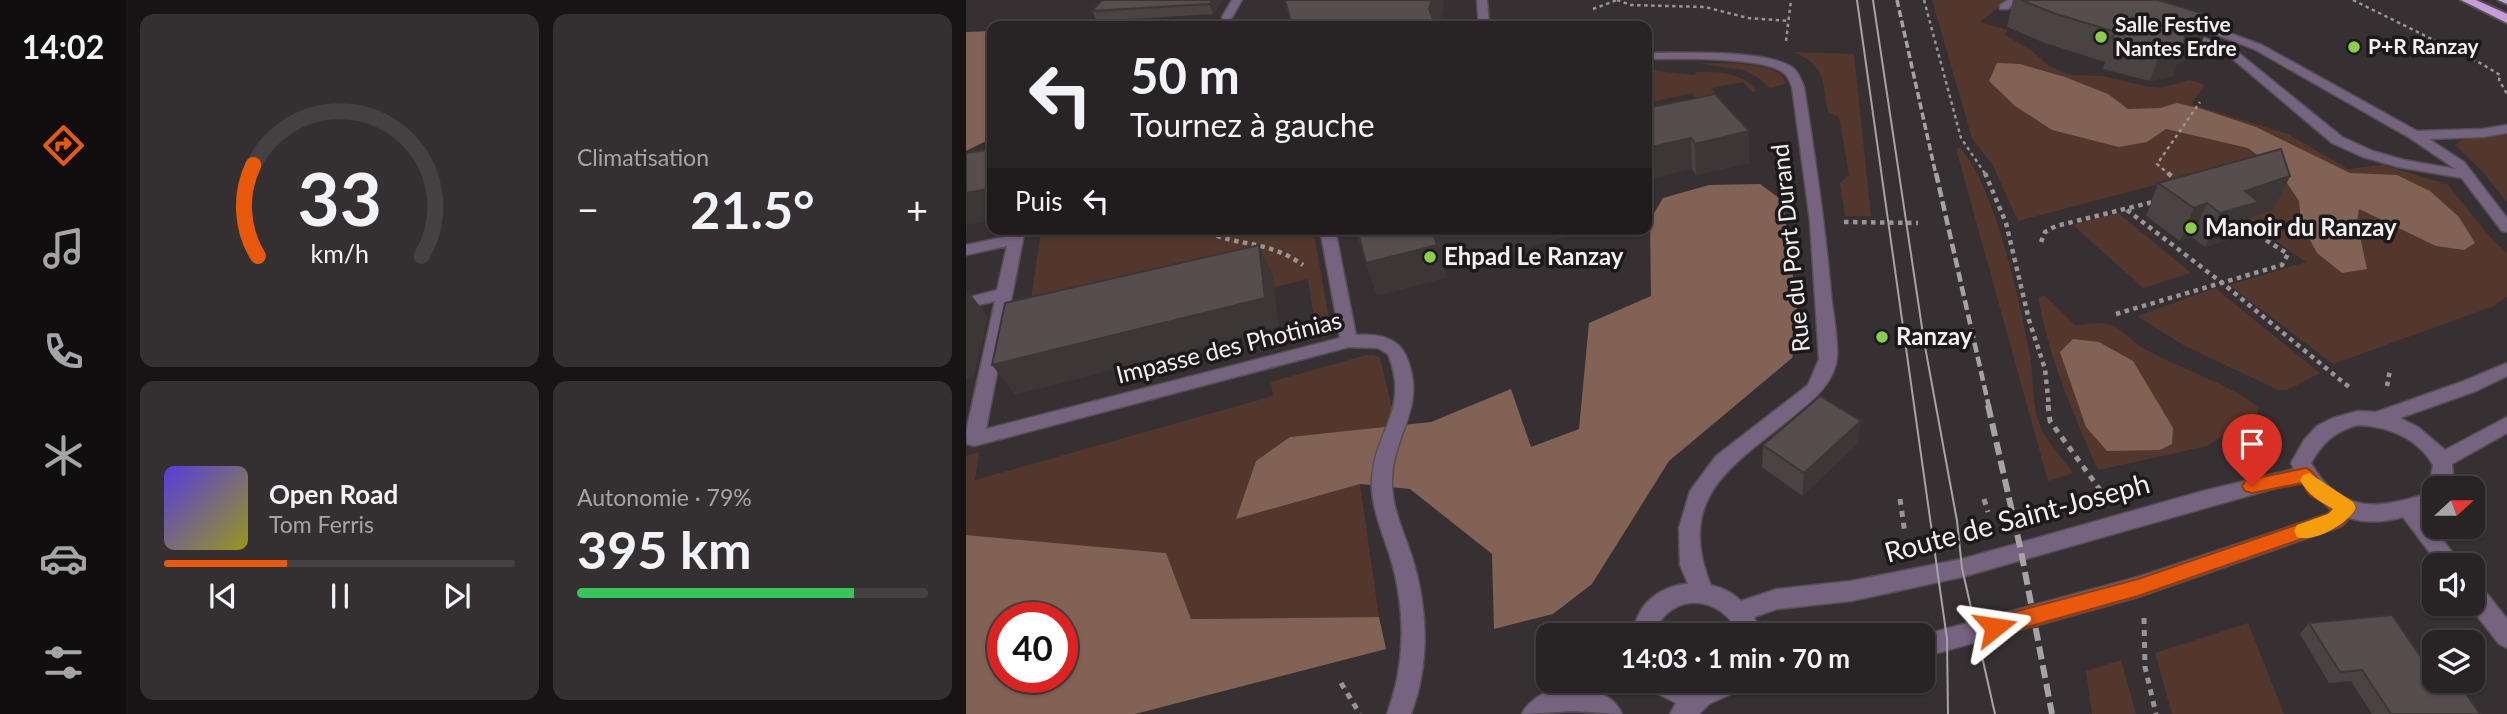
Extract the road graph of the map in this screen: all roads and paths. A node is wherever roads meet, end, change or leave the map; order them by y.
1 (1237, 0) edge
2 (1482, 0) edge
3 (1617, 0) edge
4 (1791, 0) edge
5 (1924, 0) edge
6 (2015, 0) edge
7 (2353, 0) edge
8 (2467, 0) edge
9 (2004, 7) dead end
10 (1593, 9) dead end
11 (2168, 13) edge
12 (1227, 17) dead end
13 (1482, 21) edge
14 (1788, 21) junction
15 (2507, 21) edge
16 (2169, 29) edge
17 (1786, 47) dead end
18 (1652, 56) edge
19 (2507, 94) edge
20 (2200, 102) dead end
21 (2507, 129) edge
22 (2415, 135) junction
23 (2468, 175) junction
24 (2179, 182) edge
25 (2165, 198) edge
26 (2126, 209) junction
27 (2233, 219) edge
28 (1840, 222) dead end
29 (1918, 223) dead end
30 (2507, 228) edge
31 (1014, 235) edge
32 (1017, 235) edge
33 (1213, 235) edge
34 (1328, 235) edge
35 (2041, 242) dead end
36 (966, 250) edge
37 (1311, 276) dead end
38 (2221, 282) junction
39 (1004, 294) junction
40 (966, 303) edge
41 (2116, 314) dead end
42 (1349, 341) junction
43 (2507, 369) edge
44 (2349, 387) dead end
45 (2376, 419) junction
46 (2507, 424) edge
47 (2442, 461) junction
48 (2306, 475) junction
49 (2444, 476) edge
50 (2100, 487) dead end
51 (1900, 499) dead end
52 (1984, 499) dead end
53 (2422, 503) edge
54 (2346, 508) junction
55 (2407, 509) junction
56 (1988, 512) dead end
57 (1905, 534) dead end
58 (2442, 553) edge
59 (1703, 593) junction
60 (2143, 605) dead end
61 (2485, 609) edge
62 (1741, 611) junction
63 (1646, 623) edge
64 (1746, 623) edge
65 (2507, 637) edge
66 (1935, 643) edge
67 (1341, 683) dead end
68 (1567, 693) edge
69 (1679, 693) edge
70 (1708, 693) edge
71 (1701, 695) junction
72 (1556, 702) junction
73 (1360, 714) edge
74 (1399, 714) edge
75 (1534, 714) edge
76 (1610, 714) edge
77 (1682, 714) edge
78 (2156, 714) edge

1 - 12 street
2 - 13 street
3 - 10 path
3 - 14 path
4 - 14 path
5 - 50 path
6 - 9 street
7 - 19 path
8 - 15 highway
11 - 22 street
14 - 17 path
16 - 23 street
18 - 59 street, Rue du Port Durand
20 - 24 path
21 - 22 street
22 - 23 street
23 - 30 street
25 - 26 path
26 - 35 path
26 - 38 path
27 - 38 path
28 - 29 path
31 - 36 street, Impasse des Photinias
32 - 39 street, Impasse des Photinias
33 - 37 path
34 - 42 street
38 - 41 path
38 - 44 path
39 - 40 street
39 - 42 street, Impasse des Photinias
42 - 74 street, Impasse des Photinias
43 - 45 street
45 - 47 street
45 - 48 street
46 - 47 street
47 - 49 street
48 - 54 street
48 - 62 street, Route de Saint-Joseph
51 - 57 path
52 - 56 path
53 - 55 street
54 - 55 street
54 - 66 street
55 - 58 street
59 - 62 street
59 - 63 street
60 - 78 path
61 - 65 street
62 - 64 street
67 - 73 path
68 - 72 street
69 - 71 street
70 - 71 street
71 - 77 street
72 - 75 street
72 - 76 street

